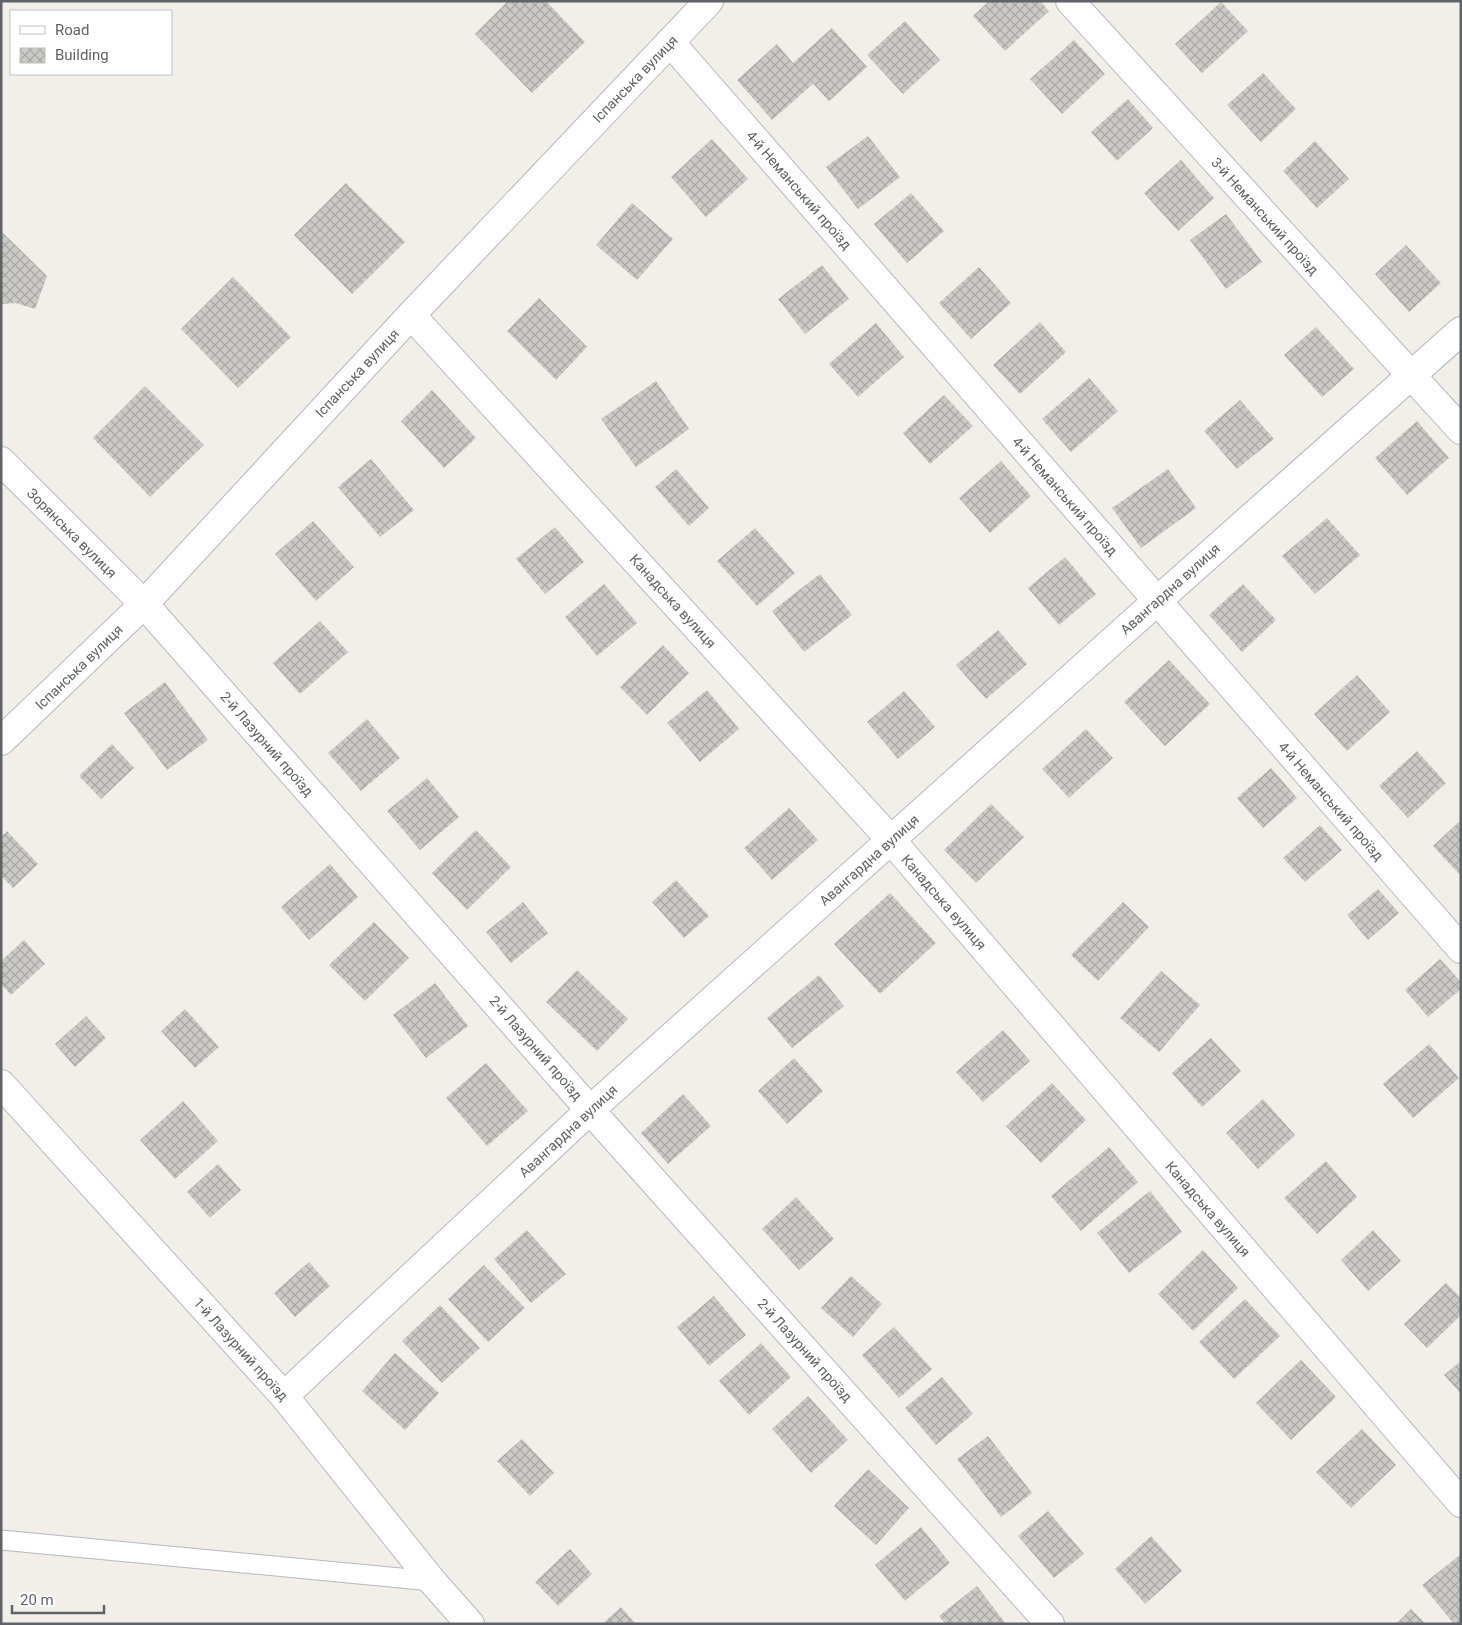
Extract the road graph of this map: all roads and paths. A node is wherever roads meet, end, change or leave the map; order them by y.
1 (709, 1) edge
2 (1070, 1) edge
3 (670, 42) junction
4 (411, 315) junction
5 (1461, 331) edge
6 (1411, 376) junction
7 (1461, 430) edge
8 (1, 461) edge
9 (1157, 601) junction
10 (144, 604) junction
11 (1, 741) edge
12 (891, 840) junction
13 (1461, 949) edge
14 (1, 1084) edge
15 (590, 1110) junction
16 (284, 1396) junction
17 (1461, 1504) edge
18 (1, 1540) edge
19 (432, 1581) junction
20 (470, 1624) edge
21 (1050, 1624) edge

1 - 3 street, Іспанська вулиця
2 - 6 street, 3-й Неманський проїзд
3 - 4 street, Іспанська вулиця
3 - 9 street, 4-й Неманський проїзд
4 - 10 street, Іспанська вулиця
4 - 12 street, Канадська вулиця
5 - 6 street, Авангардна вулиця
6 - 7 street, 3-й Неманський проїзд
6 - 9 street, Авангардна вулиця
8 - 10 street, Зорянська вулиця
9 - 12 street, Авангардна вулиця
9 - 13 street, 4-й Неманський проїзд
10 - 11 street, Іспанська вулиця
10 - 15 street, 2-й Лазурний проїзд
12 - 15 street, Авангардна вулиця
12 - 17 street, Канадська вулиця
14 - 16 street, 1-й Лазурний проїзд
15 - 16 street, Авангардна вулиця
15 - 21 street, 2-й Лазурний проїзд
16 - 19 street, 1-й Лазурний проїзд
18 - 19 lane
19 - 20 street, 1-й Лазурний проїзд

